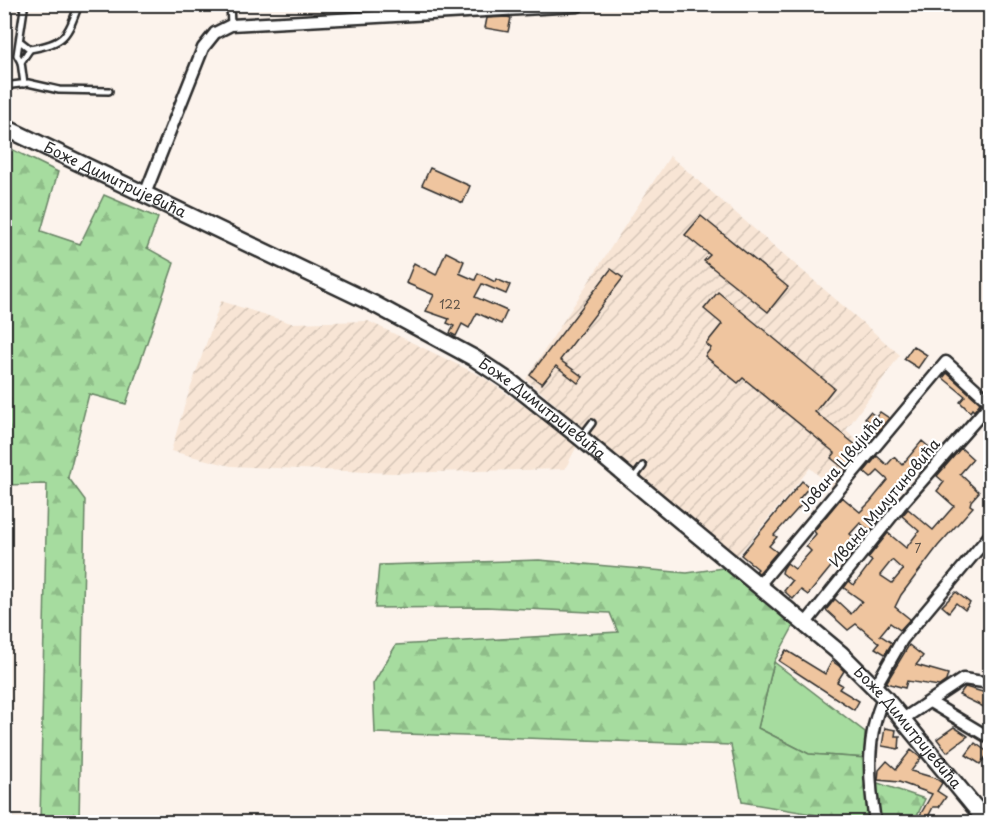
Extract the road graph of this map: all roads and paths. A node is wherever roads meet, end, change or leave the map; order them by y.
1 (20, 4) edge
2 (79, 4) edge
3 (230, 4) edge
4 (622, 4) edge
5 (578, 6) edge
6 (231, 25) junction
7 (21, 42) junction
8 (30, 49) junction
9 (21, 62) junction
10 (24, 84) junction
11 (4, 86) edge
12 (109, 91) dead end
13 (4, 127) edge
14 (145, 194) junction
15 (990, 403) edge
16 (592, 423) dead end
17 (581, 438) junction
18 (643, 466) dead end
19 (632, 480) junction
20 (990, 535) edge
21 (759, 585) junction
22 (805, 624) junction
23 (990, 683) edge
24 (880, 692) junction
25 (930, 702) junction
26 (903, 719) junction
27 (990, 738) edge
28 (875, 822) edge
29 (987, 822) edge

1 - 7 lane
2 - 8 lane
3 - 6 lane
4 - 5 path
5 - 6 street
6 - 14 street
7 - 8 lane
7 - 9 lane
8 - 9 lane
9 - 10 lane
10 - 11 lane
10 - 12 lane
13 - 14 main road, Боже Димитријевића
14 - 17 main road, Боже Димитријевића
15 - 21 street, Јована Цвијића
15 - 22 street, Ивана Милутиновића
16 - 17 lane
17 - 19 main road, Боже Димитријевића
18 - 19 lane
19 - 21 main road, Боже Димитријевића
20 - 24 street
21 - 22 main road, Боже Димитријевића
22 - 24 main road, Боже Димитријевића
23 - 25 street
24 - 26 main road, Боже Димитријевића
24 - 28 street
25 - 26 street
25 - 27 street
26 - 29 main road, Боже Димитријевића

